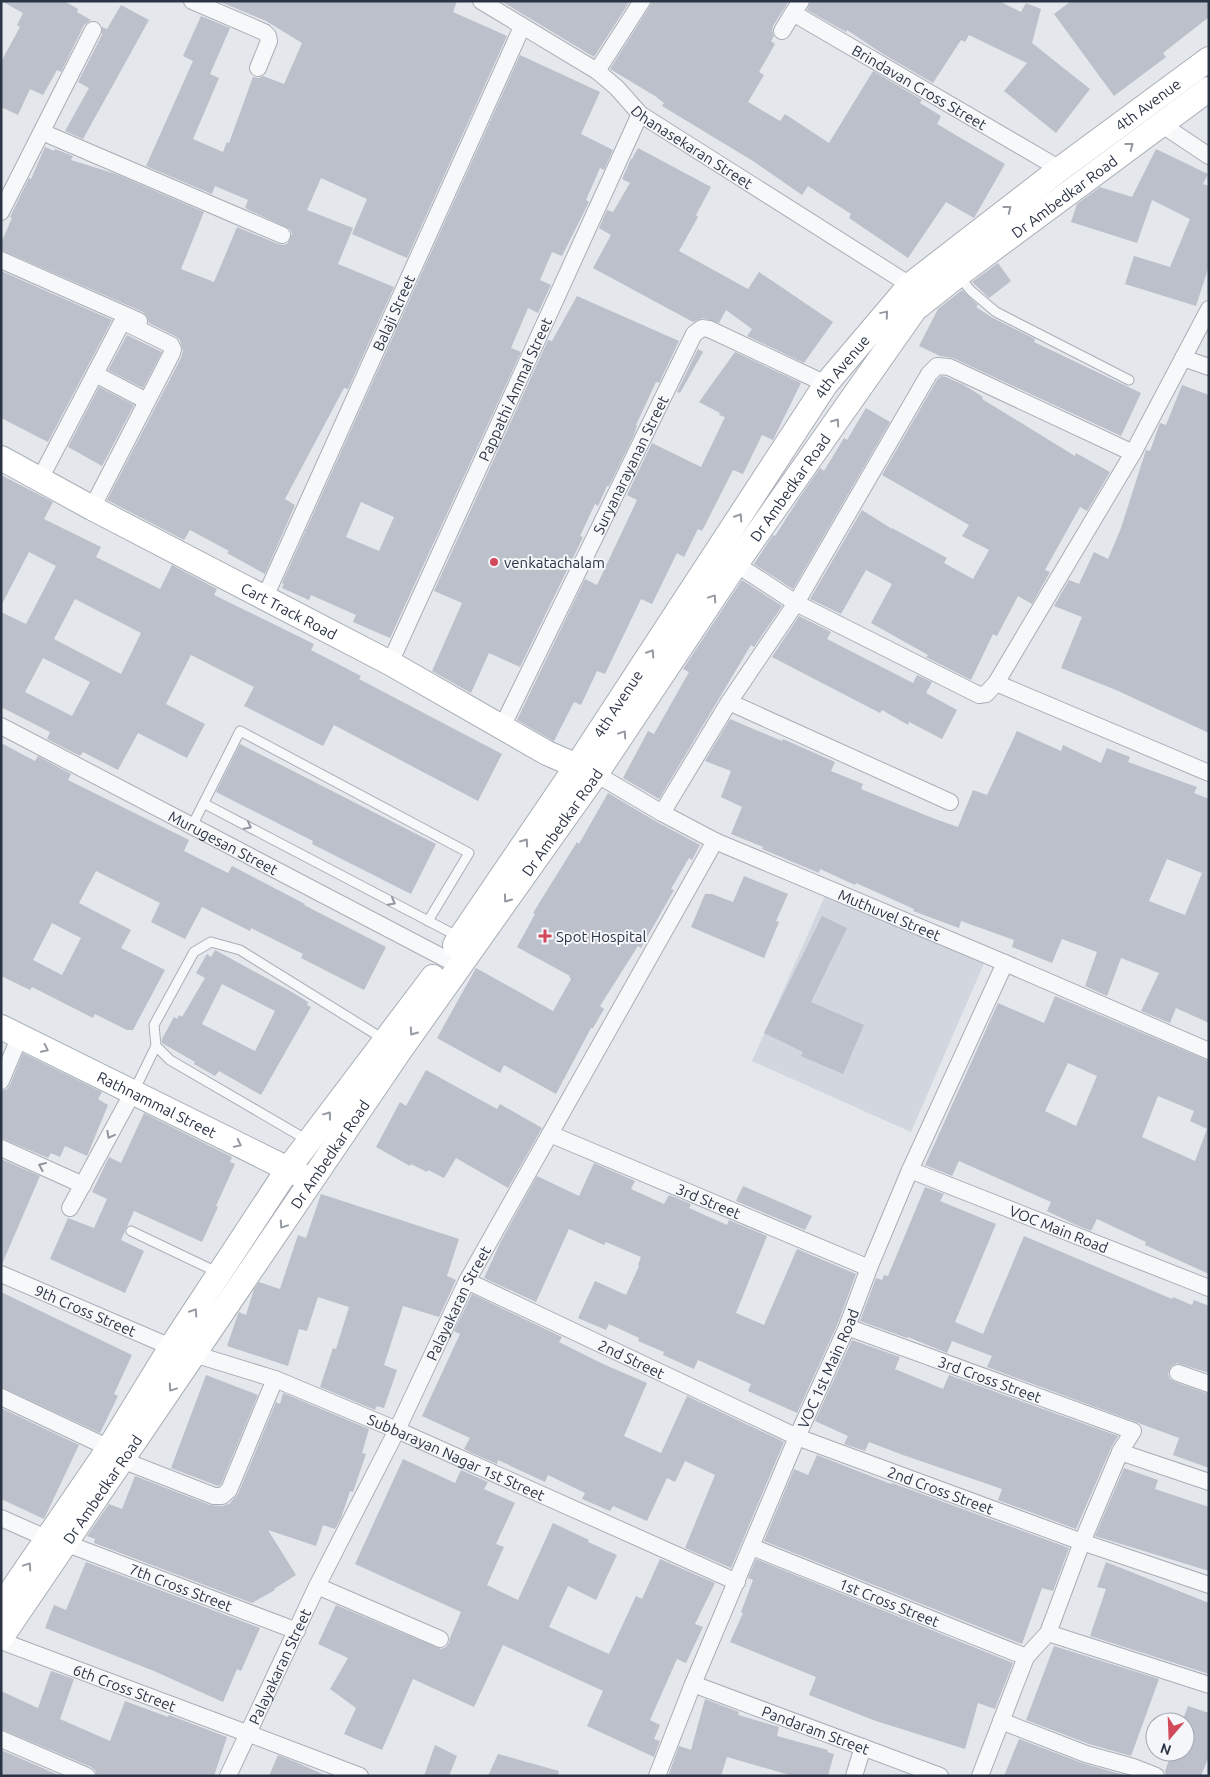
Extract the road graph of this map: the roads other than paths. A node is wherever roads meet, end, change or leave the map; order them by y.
1 (192, 1) edge
2 (480, 1) edge
3 (642, 1) edge
4 (797, 7) edge
5 (522, 27) junction
6 (93, 30) dead end
7 (782, 31) dead end
8 (1209, 59) edge
9 (258, 68) dead end
10 (597, 71) junction
11 (1209, 89) edge
12 (640, 114) junction
13 (1161, 124) junction
14 (42, 132) junction
15 (1209, 156) edge
16 (1060, 168) junction
17 (1, 212) edge
18 (282, 235) dead end
19 (1, 260) edge
20 (958, 275) junction
21 (918, 293) junction
22 (1209, 309) edge
23 (173, 336) dead end
24 (1183, 358) junction
25 (1209, 367) edge
26 (95, 374) junction
27 (1129, 380) dead end
28 (826, 384) junction
29 (148, 401) junction
30 (1133, 453) junction
31 (1, 458) edge
32 (40, 479) junction
33 (92, 508) junction
34 (736, 564) junction
35 (265, 597) junction
36 (796, 603) junction
37 (390, 663) junction
38 (996, 683) junction
39 (729, 702) junction
40 (1, 726) edge
41 (502, 727) junction
42 (586, 771) junction
43 (1209, 773) edge
44 (950, 802) dead end
45 (204, 804) junction
46 (662, 813) junction
47 (192, 826) junction
48 (715, 841) junction
49 (428, 921) junction
50 (459, 938) junction
51 (446, 959) junction
52 (1005, 963) junction
53 (11, 1032) edge
54 (385, 1040) junction
55 (156, 1046) junction
56 (1209, 1051) edge
57 (1, 1081) edge
58 (133, 1092) junction
59 (550, 1134) junction
60 (309, 1141) junction
61 (1, 1148) edge
62 (288, 1169) junction
63 (910, 1170) junction
64 (312, 1181) junction
65 (83, 1185) junction
66 (70, 1208) dead end
67 (131, 1231) dead end
68 (869, 1268) junction
69 (219, 1273) junction
70 (1, 1274) edge
71 (468, 1281) junction
72 (1209, 1288) edge
73 (847, 1327) junction
74 (171, 1347) junction
75 (194, 1354) junction
76 (1178, 1373) dead end
77 (275, 1379) junction
78 (1209, 1384) edge
79 (1, 1397) edge
80 (397, 1430) junction
81 (797, 1438) junction
82 (1120, 1452) junction
83 (115, 1454) junction
84 (1209, 1482) edge
85 (1, 1518) edge
86 (56, 1541) junction
87 (1082, 1542) junction
88 (752, 1547) junction
89 (737, 1582) junction
90 (1209, 1584) edge
91 (317, 1586) junction
92 (1, 1606) edge
93 (297, 1631) junction
94 (1048, 1633) junction
95 (440, 1639) dead end
96 (1, 1640) edge
97 (1026, 1656) junction
98 (693, 1684) junction
99 (1209, 1685) edge
100 (1001, 1721) junction
101 (248, 1734) junction
102 (1, 1739) edge
103 (863, 1747) junction
104 (87, 1776) edge
105 (228, 1776) edge
106 (360, 1776) edge
107 (657, 1776) edge
108 (854, 1776) edge
109 (940, 1776) edge
110 (980, 1776) edge
111 (1156, 1776) edge

1 - 9 street
2 - 5 street, Dhanasekaran Street
3 - 10 street
4 - 7 street
4 - 16 street, Brindavan Cross Street
5 - 10 street, Dhanasekaran Street
5 - 35 street, Balaji Street
6 - 14 street
8 - 16 main road, 4th Avenue
10 - 12 street, Dhanasekaran Street
11 - 13 main road, Dr Ambedkar Road
12 - 21 street, Dhanasekaran Street
12 - 37 street, Pappathi Ammal Street
13 - 15 street
20 -> 13 main road, Dr Ambedkar Road
14 - 17 street
14 - 18 street
21 -> 16 main road, 4th Avenue
19 - 23 street
20 - 21 main road, Dr Ambedkar Road
20 - 27 lane
28 -> 21 main road, 4th Avenue
34 -> 21 main road, Dr Ambedkar Road
22 - 24 street
24 - 25 street
24 - 30 street
26 - 29 street
26 - 29 street
26 - 32 street
28 - 41 street, Suryanarayanan Street
42 -> 28 main road, 4th Avenue
29 - 33 street
30 - 36 street
30 - 38 street
31 - 32 main road, Cart Track Road
32 - 33 main road, Cart Track Road
33 - 35 main road, Cart Track Road
34 - 36 street
42 -> 34 main road, Dr Ambedkar Road
35 - 37 main road, Cart Track Road
36 - 38 street
36 - 39 street
37 - 41 main road, Cart Track Road
38 - 43 street
39 - 44 street
39 - 46 street
40 - 47 street, Murugesan Street
41 - 42 main road, Cart Track Road
42 - 46 street, Muthuvel Street
50 -> 42 main road, Dr Ambedkar Road
42 -> 64 main road, Dr Ambedkar Road
45 - 47 lane
45 -> 49 lane
45 - 49 lane
46 - 48 street, Muthuvel Street
47 - 51 street, Murugesan Street
48 - 52 street, Muthuvel Street
48 - 59 street, Palayakaran Street
49 - 50 lane
50 - 51 main road, Dr Ambedkar Road
51 - 54 main road, Dr Ambedkar Road
52 - 56 street, Muthuvel Street
52 - 63 street, VOC 1st Main Road
53 - 57 street
53 -> 58 main road, Rathnammal Street
54 - 55 lane
60 -> 54 main road, Dr Ambedkar Road
55 - 58 lane
55 - 60 lane
58 -> 62 main road, Rathnammal Street
58 -> 65 street
59 - 68 street, 3rd Street
59 - 71 street, Palayakaran Street
60 - 62 main road, Dr Ambedkar Road
65 -> 61 street
62 - 64 main road, Rathnammal Street
62 - 69 main road, Dr Ambedkar Road
63 - 68 street, VOC 1st Main Road
63 - 72 street, VOC Main Road
64 -> 75 main road, Dr Ambedkar Road
65 - 66 street
67 - 69 lane
68 - 73 street, VOC 1st Main Road
74 -> 69 main road, Dr Ambedkar Road
70 - 74 street, 9th Cross Street
71 - 80 street, Palayakaran Street
71 - 81 street, 2nd Street
73 - 81 street, VOC 1st Main Road
73 - 82 street, 3rd Cross Street
74 - 75 street, Subbarayan Nagar 1st Street
74 - 83 main road, Dr Ambedkar Road
75 - 77 street, Subbarayan Nagar 1st Street
75 -> 83 main road, Dr Ambedkar Road
76 - 78 street
77 - 80 street, Subbarayan Nagar 1st Street
77 - 83 street
79 - 83 street
80 - 89 street, Subbarayan Nagar 1st Street
80 - 91 street, Palayakaran Street
81 - 87 street, 2nd Cross Street
81 - 88 street, VOC 1st Main Road
82 - 84 street
82 - 87 street
83 - 86 main road, Dr Ambedkar Road
85 - 86 street, 7th Cross Street
92 -> 86 main road, Dr Ambedkar Road
86 - 93 street, 7th Cross Street
86 - 96 main road, Dr Ambedkar Road
87 - 90 street, 2nd Cross Street
87 - 94 street
88 - 89 street, VOC 1st Main Road
88 - 97 street, 1st Cross Street
89 - 98 street, VOC 1st Main Road
91 - 93 street, Palayakaran Street
91 - 95 street
93 - 101 street, Palayakaran Street
94 - 97 street
94 - 99 street
96 - 101 street, 6th Cross Street
97 - 100 street
98 - 103 street, Pandaram Street
98 - 107 street, VOC 1st Main Road
100 - 110 street
100 - 111 street
101 - 105 street, Palayakaran Street
101 - 106 street, 6th Cross Street
102 - 104 street
103 - 108 street
103 - 109 street, Pandaram Street

